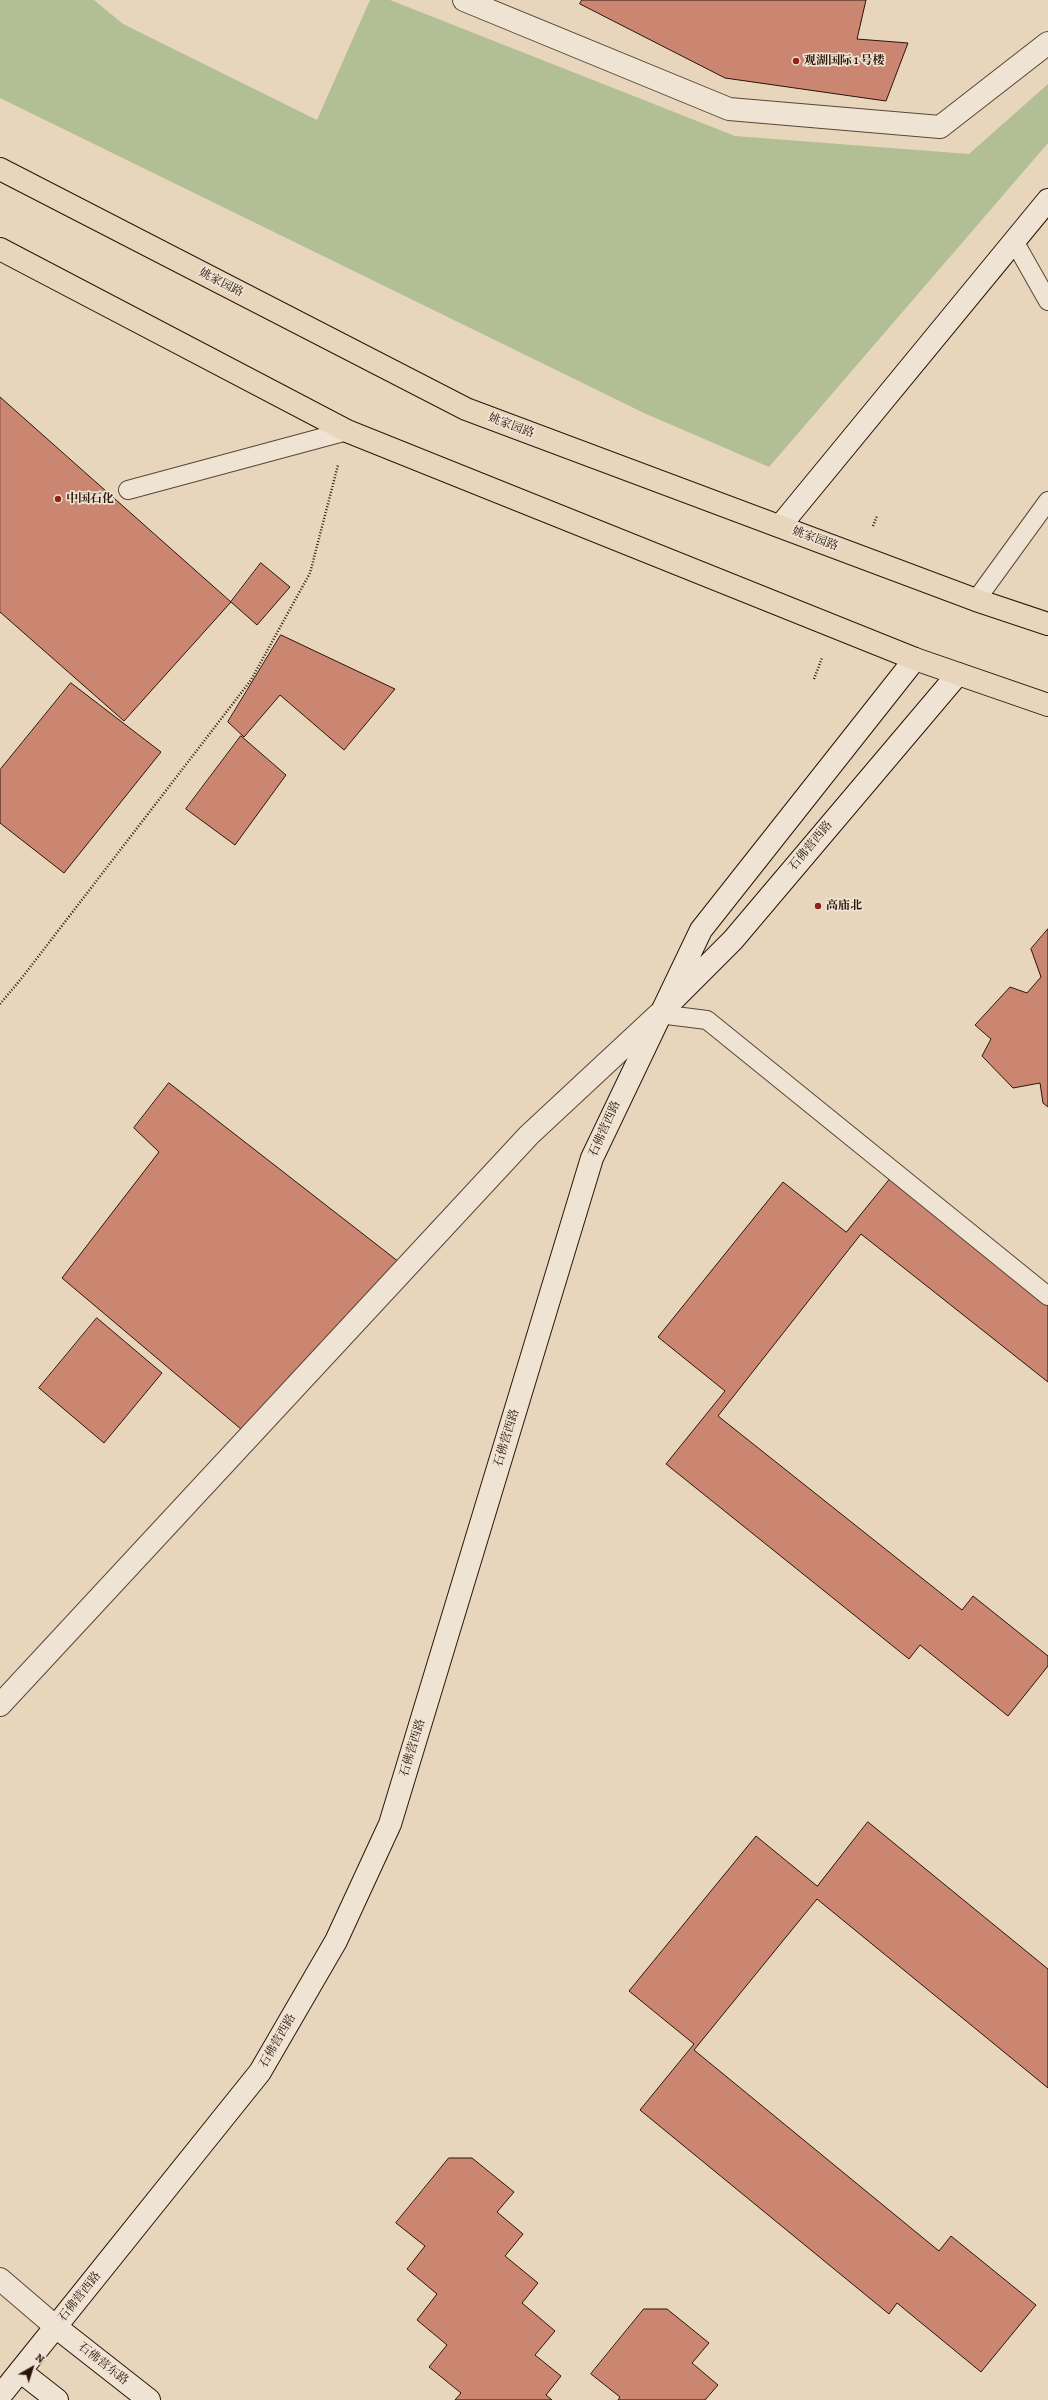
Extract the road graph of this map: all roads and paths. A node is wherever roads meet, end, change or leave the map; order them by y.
1 (464, 0) edge
2 (1048, 43) edge
3 (0, 169) edge
4 (1048, 200) edge
5 (1014, 241) junction
6 (0, 249) edge
7 (1048, 301) edge
8 (347, 431) junction
9 (128, 490) dead end
10 (1048, 501) edge
11 (780, 526) junction
12 (976, 600) junction
13 (1048, 624) edge
14 (915, 659) junction
15 (958, 674) junction
16 (1048, 705) edge
17 (0, 1004) edge
18 (659, 1014) junction
19 (1048, 1296) edge
20 (0, 1705) edge
21 (0, 2279) edge
22 (56, 2327) junction
23 (20, 2371) junction
24 (0, 2396) edge
25 (57, 2400) edge
26 (149, 2400) edge

1 - 2 street
3 - 11 main road, 姚家园路
4 - 5 street
5 - 7 lane
5 - 11 street
6 - 8 main road
8 - 9 lane
8 - 14 main road
8 - 17 path
10 - 12 lane
11 - 12 main road, 姚家园路
12 - 13 main road, 姚家园路
14 - 15 main road
14 - 18 street, 石佛营西路
15 - 16 main road
15 - 18 street, 石佛营西路
18 - 19 lane
18 - 20 street
18 - 22 street, 石佛营西路
21 - 22 street, 石佛营东路
22 - 23 street, 石佛营西路
22 - 26 street, 石佛营东路
23 - 24 street, 石佛营西路
23 - 25 street

